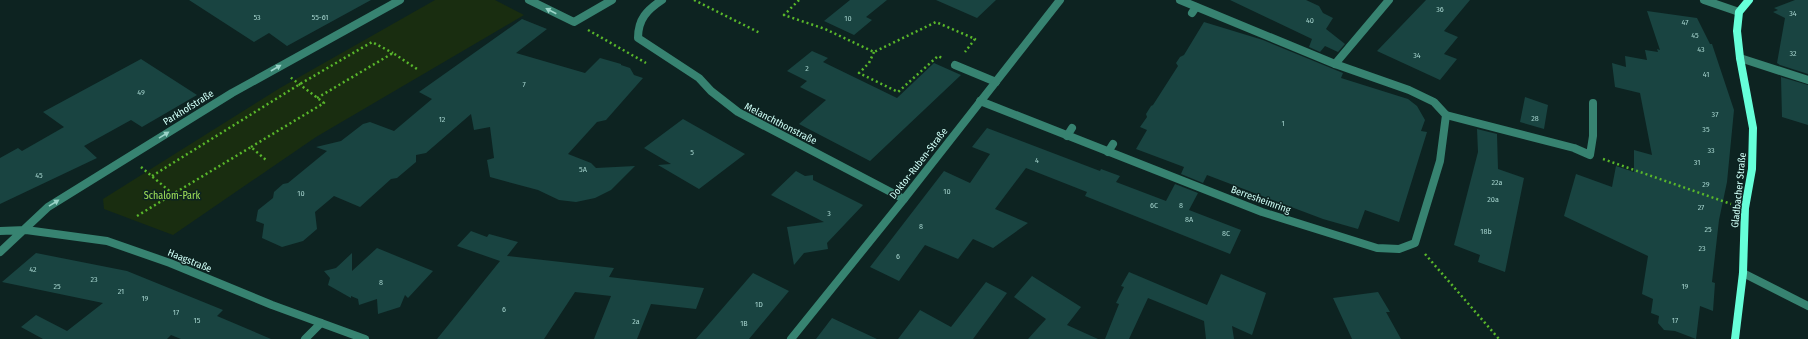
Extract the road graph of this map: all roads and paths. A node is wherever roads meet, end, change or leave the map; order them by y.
1 (400, 0) edge
2 (529, 0) edge
3 (612, 0) edge
4 (662, 0) edge
5 (694, 0) edge
6 (799, 0) edge
7 (1060, 0) edge
8 (1180, 0) edge
9 (1389, 0) edge
10 (1704, 0) edge
11 (1749, 0) edge
12 (1740, 12) junction
13 (574, 22) junction
14 (760, 33) dead end
15 (874, 52) junction
16 (393, 53) junction
17 (964, 53) dead end
18 (1740, 58) junction
19 (647, 64) dead end
20 (1335, 64) junction
21 (955, 65) joint
22 (277, 66) junction
23 (417, 69) dead end
24 (1808, 80) edge
25 (996, 82) junction
26 (300, 84) junction
27 (318, 98) junction
28 (980, 101) junction
29 (1593, 103) dead end
30 (1446, 115) junction
31 (1072, 128) dead end
32 (1067, 136) junction
33 (1113, 144) dead end
34 (251, 147) junction
35 (1108, 152) junction
36 (1590, 154) junction
37 (128, 157) junction
38 (266, 160) dead end
39 (152, 176) junction
40 (173, 194) junction
41 (904, 199) junction
42 (1745, 208) junction
43 (137, 216) dead end
44 (26, 230) junction
45 (0, 231) edge
46 (1415, 243) junction
47 (0, 252) edge
48 (1743, 273) junction
49 (1808, 306) edge
50 (321, 323) junction
51 (305, 339) edge
52 (365, 339) edge
53 (791, 339) edge
54 (1499, 339) edge
55 (1735, 339) edge

1 - 22 street, Parkhofstraße
13 -> 2 street
3 - 13 street
4 - 41 street, Melanchthonstraße
5 - 14 path
6 - 15 path
7 - 25 street, Doktor-Ruben-Straße
8 - 20 street
9 - 20 street
10 - 12 street
11 - 12 main road, Gladbacher Straße
12 - 18 main road, Gladbacher Straße
13 - 19 path
15 - 17 path
15 - 21 path
16 - 23 path
16 - 26 path
16 - 27 path
18 - 24 street
18 - 42 main road, Gladbacher Straße
20 - 30 street
21 - 25 street
22 - 26 path
37 -> 22 street, Parkhofstraße
25 - 28 street, Doktor-Ruben-Straße
26 - 27 path
26 - 39 path
27 - 34 path
28 - 32 street, Berresheimring
28 - 41 street, Doktor-Ruben-Straße
29 - 36 street
30 - 36 street
30 - 46 street
31 - 32 street
32 - 35 street, Berresheimring
33 - 35 street
34 - 38 path
34 - 40 path
35 - 46 street, Berresheimring
36 - 42 path
37 - 39 path
44 -> 37 street, Parkhofstraße
39 - 40 path
40 - 43 path
41 - 53 street, Doktor-Ruben-Straße
42 - 48 main road, Gladbacher Straße
44 - 45 street, Haagstraße
44 - 47 street, Parkhofstraße
44 - 50 street, Haagstraße
46 - 54 path
48 - 49 street
48 - 55 main road, Gladbacher Straße
50 - 51 street
50 - 52 street, Haagstraße

